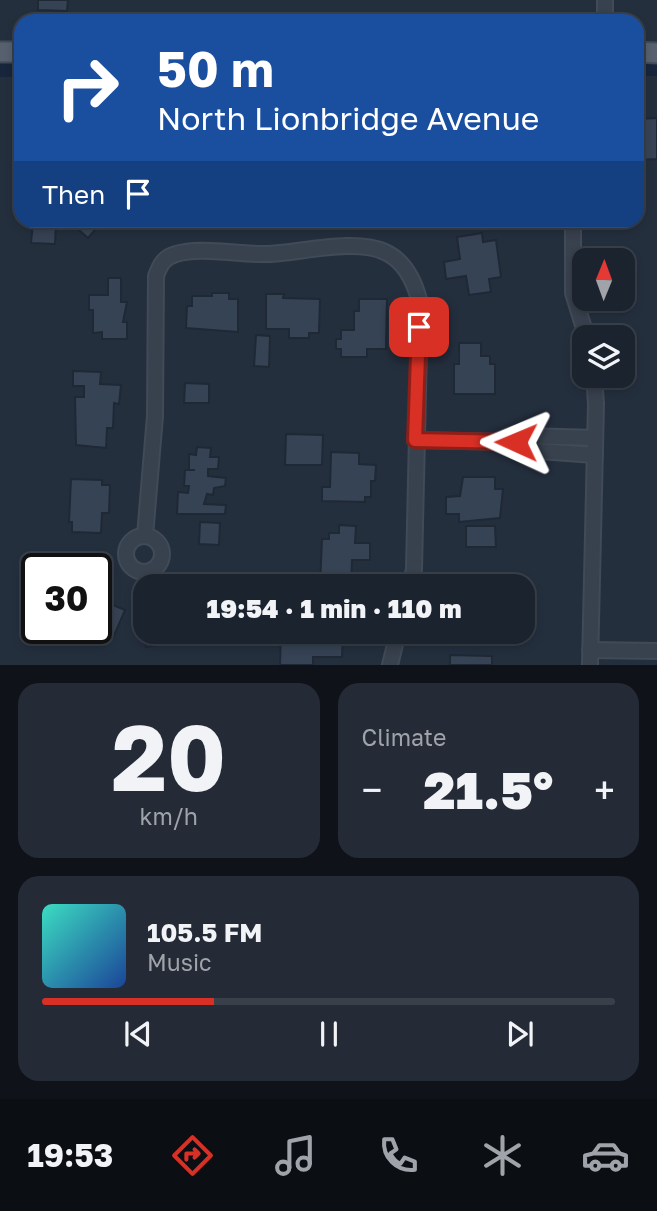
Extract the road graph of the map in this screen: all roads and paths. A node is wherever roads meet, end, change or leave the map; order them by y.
1 (573, 228) edge
2 (583, 325) edge
3 (594, 388) edge
4 (595, 438) junction
5 (415, 440) junction
6 (516, 442) junction
7 (595, 455) junction
8 (145, 536) dead end
9 (413, 574) edge
10 (395, 644) edge
11 (590, 650) junction
12 (657, 651) edge
13 (390, 665) edge
14 (590, 665) edge

1 - 2 street
3 - 4 street
4 - 6 street
4 - 7 street
5 - 6 street
5 - 8 street
5 - 9 street
6 - 7 street
7 - 11 street
10 - 13 street
11 - 12 street
11 - 14 street

